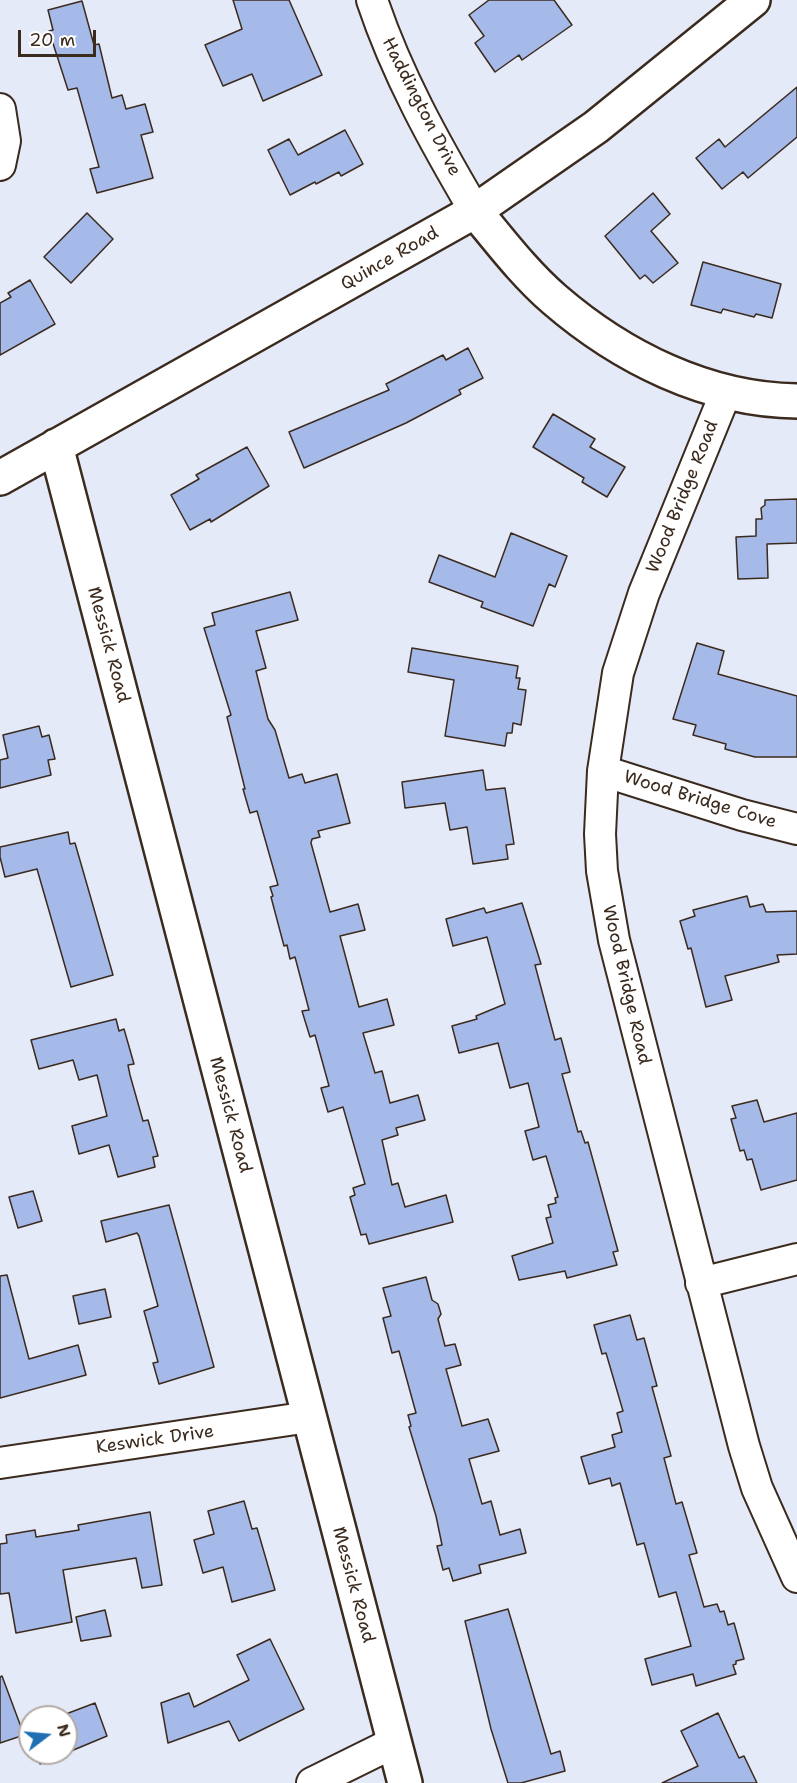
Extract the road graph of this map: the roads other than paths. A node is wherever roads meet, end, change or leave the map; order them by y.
1 (372, 0) edge
2 (753, 0) edge
3 (0, 109) edge
4 (0, 165) edge
5 (475, 211) junction
6 (726, 392) junction
7 (797, 401) edge
8 (56, 446) junction
9 (0, 478) edge
10 (603, 771) junction
11 (797, 828) edge
12 (797, 1259) edge
13 (701, 1283) junction
14 (309, 1417) junction
15 (0, 1463) edge
16 (797, 1577) edge
17 (395, 1742) junction
18 (312, 1783) edge
19 (405, 1783) edge

1 - 5 street, Haddington Drive
2 - 5 street, Quince Road
3 - 4 street
5 - 6 street
5 - 8 street, Quince Road
6 - 7 street
6 - 10 street, Wood Bridge Road
8 - 9 street, Quince Road
8 - 14 street, Messick Road
10 - 11 street, Wood Bridge Cove
10 - 13 street, Wood Bridge Road
12 - 13 street
13 - 16 street, Wood Bridge Road
14 - 15 street, Keswick Drive
14 - 17 street, Messick Road
17 - 18 street
17 - 19 street, Messick Road

